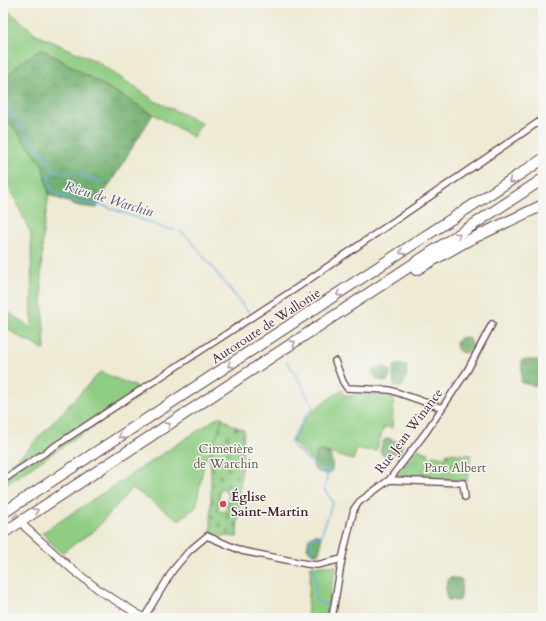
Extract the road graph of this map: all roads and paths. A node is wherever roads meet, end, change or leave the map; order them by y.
1 (543, 119) edge
2 (543, 159) edge
3 (543, 179) edge
4 (543, 205) edge
5 (390, 280) junction
6 (492, 324) dead end
7 (335, 361) dead end
8 (442, 408) junction
9 (3, 480) edge
10 (389, 480) junction
11 (465, 497) dead end
12 (3, 507) edge
13 (25, 527) tunnel mouth
14 (3, 532) edge
15 (342, 559) junction
16 (144, 618) edge
17 (332, 618) edge

1 - 9 street
2 -> 12 highway, Autoroute de Wallonie
5 -> 3 highway
4 - 5 highway
14 -> 5 highway
6 - 8 street, Rue Jean Winance
7 - 8 street
8 - 10 street, Rue Jean Winance
10 - 11 street
10 - 15 street, Rue Jean Winance
13 - 16 street
15 - 16 street
15 - 17 street, Rue Jean Winance

